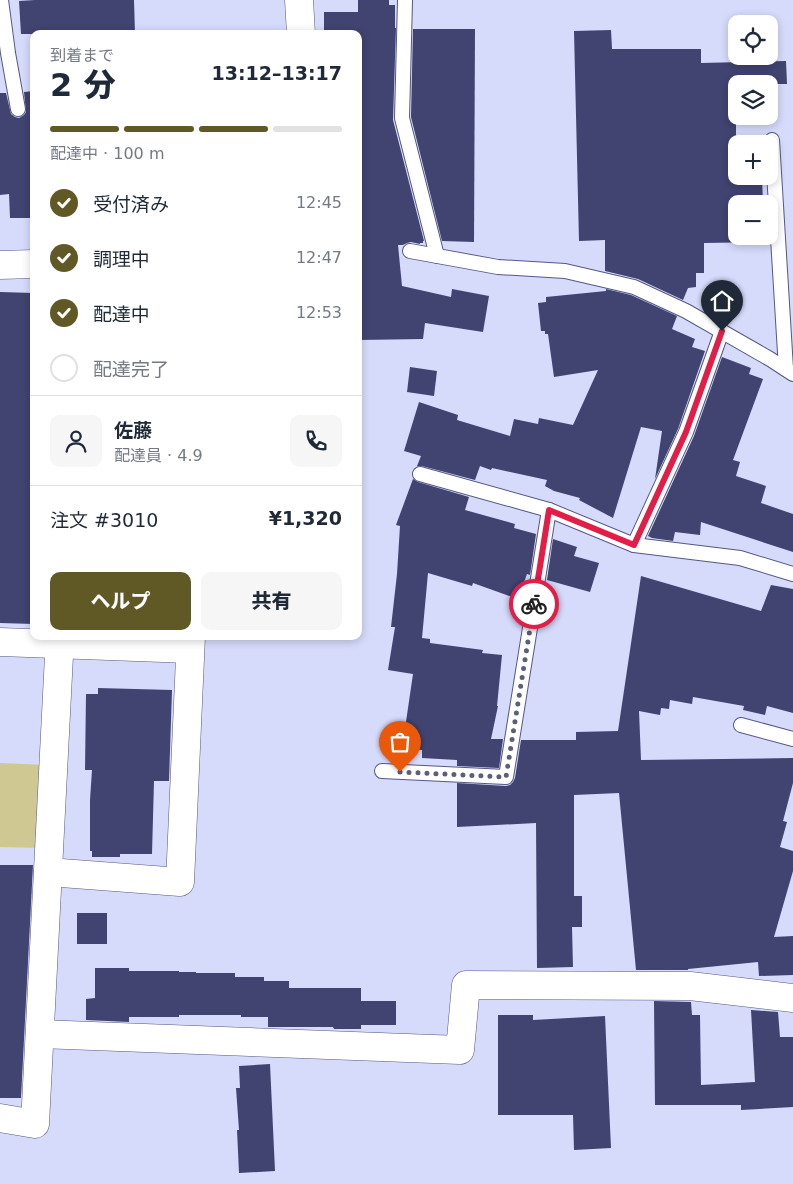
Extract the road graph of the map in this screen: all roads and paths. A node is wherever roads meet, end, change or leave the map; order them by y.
1 (1, 0) edge
2 (299, 0) edge
3 (405, 0) edge
4 (301, 30) edge
5 (18, 109) dead end
6 (775, 185) edge
7 (410, 251) dead end
8 (437, 256) junction
9 (30, 264) edge
10 (0, 265) edge
11 (722, 331) junction
12 (789, 371) edge
13 (420, 474) dead end
14 (549, 510) junction
15 (634, 545) junction
16 (793, 574) edge
17 (60, 640) edge
18 (0, 642) edge
19 (191, 643) edge
20 (741, 725) dead end
21 (793, 739) edge
22 (382, 770) dead end
23 (48, 872) junction
24 (793, 998) edge
25 (40, 1034) junction
26 (0, 1118) edge

1 - 5 lane
2 - 4 street
3 - 8 lane
6 - 12 lane
7 - 8 lane
8 - 11 lane
9 - 10 street
11 - 12 lane
11 - 15 lane
13 - 14 lane
14 - 15 lane
14 - 22 lane
15 - 16 lane
17 - 18 street
17 - 19 street
17 - 23 street
19 - 23 street
20 - 21 lane
23 - 25 street
24 - 25 street
25 - 26 street

